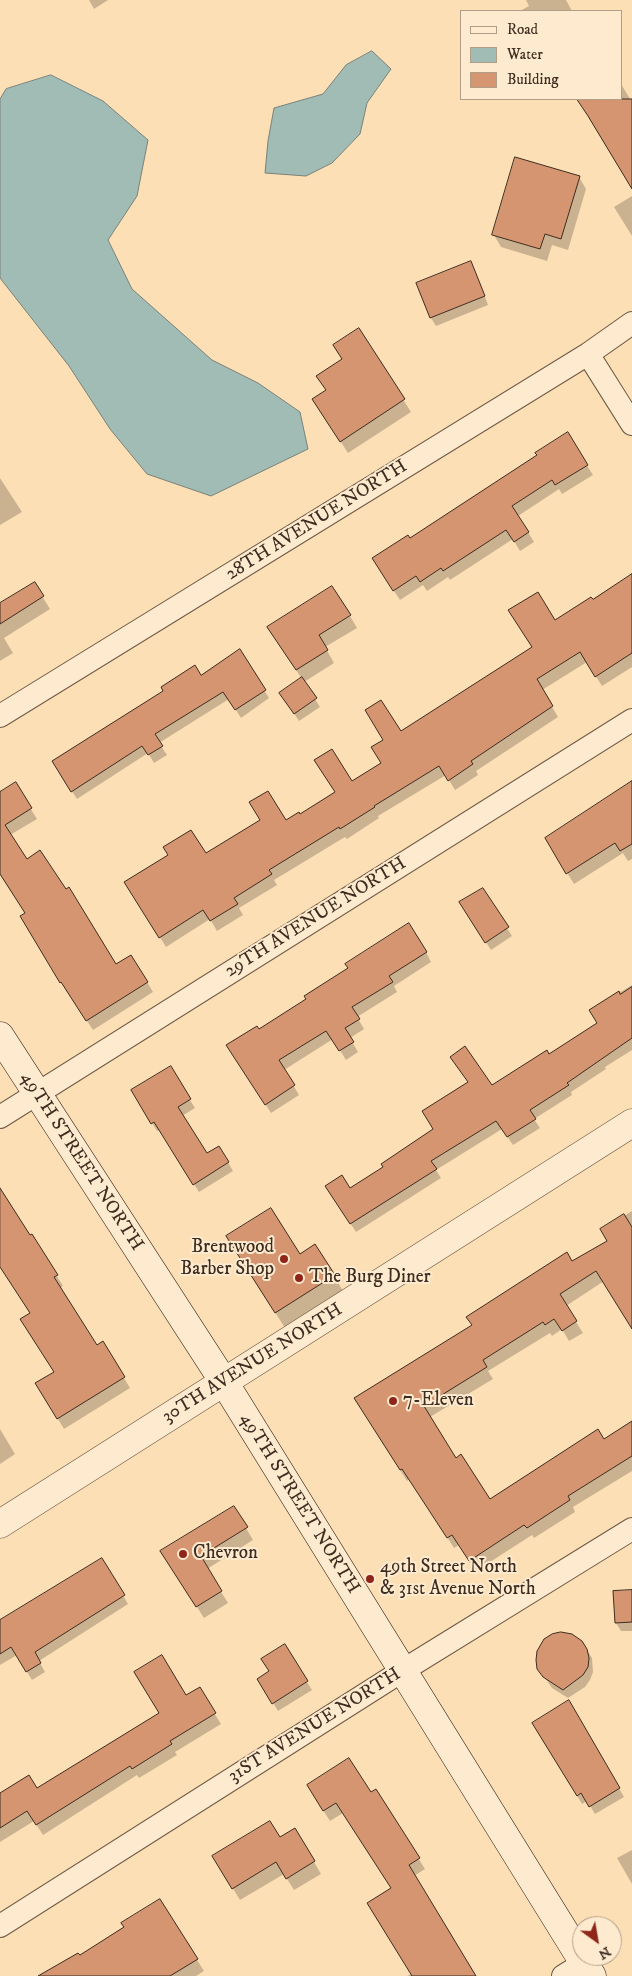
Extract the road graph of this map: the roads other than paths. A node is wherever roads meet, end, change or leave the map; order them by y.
1 (632, 323) edge
2 (588, 354) junction
3 (632, 424) edge
4 (0, 716) edge
5 (632, 720) edge
6 (0, 1036) edge
7 (37, 1094) junction
8 (0, 1117) edge
9 (632, 1123) edge
10 (224, 1382) junction
11 (0, 1524) edge
12 (632, 1529) edge
13 (402, 1671) junction
14 (0, 1926) edge
15 (580, 1972) edge

1 - 2 street, 28TH AVENUE NORTH
2 - 3 street
2 - 4 street, 28TH AVENUE NORTH
5 - 7 street, 29TH AVENUE NORTH
6 - 7 main road, 49TH STREET NORTH
7 - 8 street, 29TH AVENUE NORTH
7 - 10 main road, 49TH STREET NORTH
9 - 10 main road, 30TH AVENUE NORTH
10 - 11 main road, 30TH AVENUE NORTH
10 - 13 main road, 49TH STREET NORTH
12 - 13 street, 31ST AVENUE NORTH
13 - 14 street, 31ST AVENUE NORTH
13 - 15 main road, 49TH STREET NORTH

